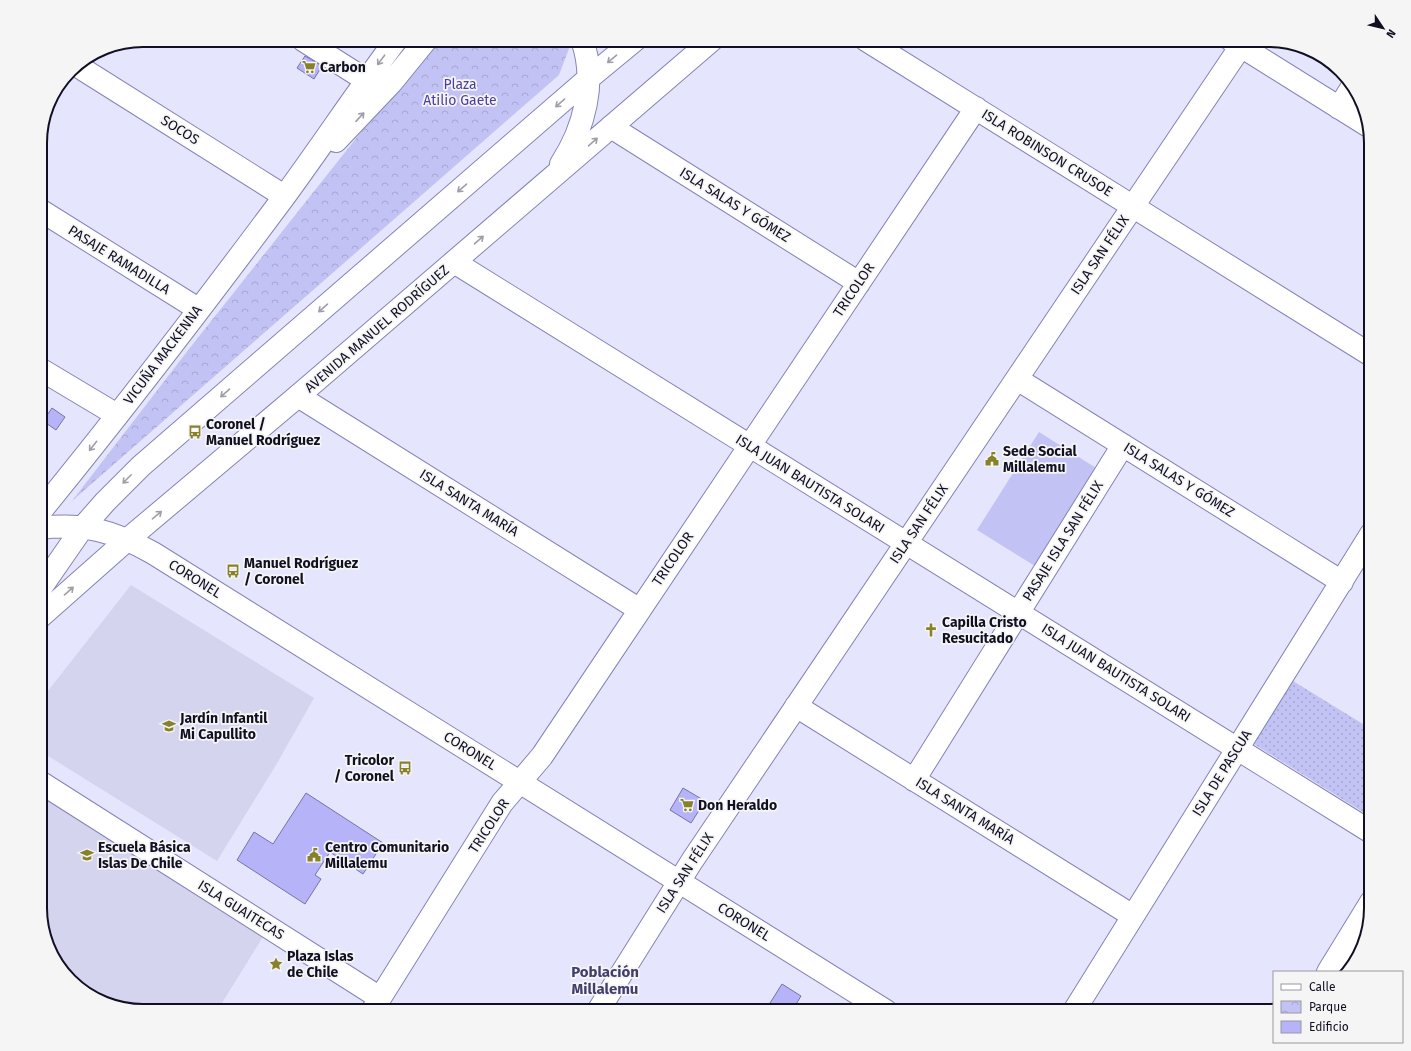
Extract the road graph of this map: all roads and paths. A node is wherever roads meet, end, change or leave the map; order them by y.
1 (314, 47) edge
2 (391, 47) edge
3 (420, 47) edge
4 (584, 47) edge
5 (627, 47) edge
6 (704, 47) edge
7 (877, 47) edge
8 (1236, 47) edge
9 (1247, 47) edge
10 (82, 69) edge
11 (589, 78) junction
12 (366, 80) junction
13 (1349, 92) edge
14 (976, 108) junction
15 (1339, 108) junction
16 (1362, 122) edge
17 (611, 127) junction
18 (553, 176) junction
19 (284, 196) junction
20 (1133, 207) junction
21 (47, 214) edge
22 (454, 262) junction
23 (859, 282) junction
24 (198, 309) junction
25 (1364, 351) edge
26 (47, 372) edge
27 (1017, 379) junction
28 (298, 396) junction
29 (117, 415) junction
30 (1123, 445) junction
31 (749, 446) junction
32 (47, 503) edge
33 (47, 527) edge
34 (83, 527) junction
35 (127, 540) junction
36 (906, 543) junction
37 (1364, 546) edge
38 (47, 579) edge
39 (1342, 582) junction
40 (640, 610) junction
41 (47, 611) edge
42 (1019, 613) junction
43 (796, 706) junction
44 (1237, 748) junction
45 (914, 780) junction
46 (520, 782) junction
47 (47, 787) edge
48 (1364, 828) edge
49 (679, 881) junction
50 (1364, 914) edge
51 (1133, 916) junction
52 (1329, 971) edge
53 (374, 1004) edge
54 (377, 1004) edge
55 (602, 1004) edge
56 (875, 1004) edge
57 (1078, 1004) edge

1 - 12 street
2 -> 12 street, VICUÑA MACKENNA
19 -> 3 street, VICUÑA MACKENNA
4 - 11 street
5 -> 11 street
6 - 17 street, AVENIDA MANUEL RODRÍGUEZ
7 - 14 street, ISLA ROBINSON CRUSOE
8 - 20 street, ISLA SAN FÉLIX
9 - 15 street
10 - 19 street, SOCOS
11 - 18 street
11 -> 34 street
12 - 19 street, VICUÑA MACKENNA
13 - 15 street
14 - 20 street, ISLA ROBINSON CRUSOE
14 - 23 street, TRICOLOR
15 - 16 street
18 -> 17 street, AVENIDA MANUEL RODRÍGUEZ
17 - 23 street, ISLA SALAS Y GÓMEZ
22 -> 18 street, AVENIDA MANUEL RODRÍGUEZ
19 - 24 street, VICUÑA MACKENNA
20 - 25 street, ISLA ROBINSON CRUSOE
20 - 27 street, ISLA SAN FÉLIX
21 - 24 street, PASAJE RAMADILLA
22 - 28 street, AVENIDA MANUEL RODRÍGUEZ
22 - 31 street, ISLA JUAN BAUTISTA SOLARI
23 - 31 street, TRICOLOR
24 - 29 street, VICUÑA MACKENNA
26 - 29 street
27 - 30 street, ISLA SALAS Y GÓMEZ
27 - 36 street, ISLA SAN FÉLIX
35 -> 28 street, AVENIDA MANUEL RODRÍGUEZ
28 - 40 street, ISLA SANTA MARÍA
29 -> 32 street, VICUÑA MACKENNA
30 - 39 street, ISLA SALAS Y GÓMEZ
30 - 42 street, PASAJE ISLA SAN FÉLIX
31 - 36 street, ISLA JUAN BAUTISTA SOLARI
31 - 40 street, TRICOLOR
33 - 34 street, CORONEL
34 - 35 street, CORONEL
34 - 38 street
41 -> 35 street, AVENIDA MANUEL RODRÍGUEZ
35 - 46 street, CORONEL
36 - 42 street, ISLA JUAN BAUTISTA SOLARI
36 - 43 street, ISLA SAN FÉLIX
37 - 39 street, ISLA DE PASCUA
39 - 44 street, ISLA DE PASCUA
40 - 46 street, TRICOLOR
42 - 44 street, ISLA JUAN BAUTISTA SOLARI
42 - 45 street, PASAJE ISLA SAN FÉLIX
43 - 45 street, ISLA SANTA MARÍA
43 - 49 street, ISLA SAN FÉLIX
44 - 48 street, ISLA JUAN BAUTISTA SOLARI
44 - 51 street, ISLA DE PASCUA
45 - 51 street, ISLA SANTA MARÍA
46 - 49 street, CORONEL
46 - 54 street, TRICOLOR
47 - 53 street, ISLA GUAITECAS
49 - 55 street, ISLA SAN FÉLIX
49 - 56 street, CORONEL
50 - 52 street
51 - 57 street, ISLA DE PASCUA

